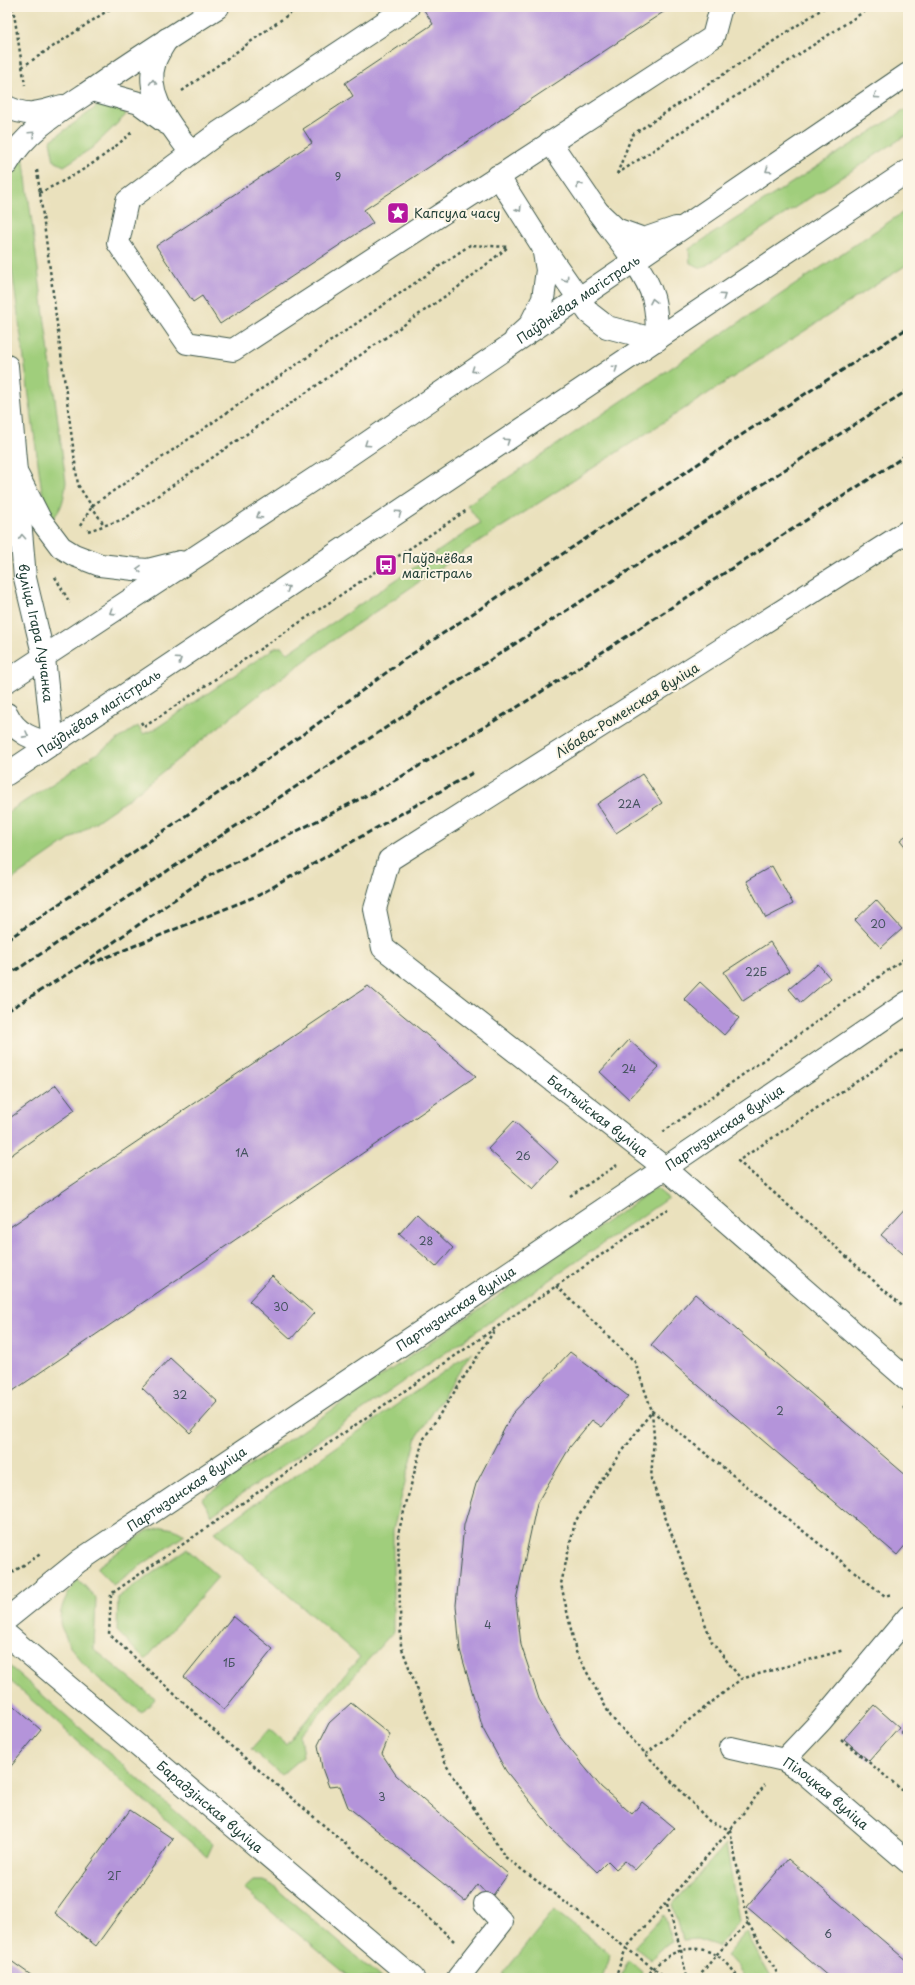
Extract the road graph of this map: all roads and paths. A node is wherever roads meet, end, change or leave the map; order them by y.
1 (13, 7) edge
2 (113, 7) edge
3 (218, 7) edge
4 (408, 7) edge
5 (721, 7) edge
6 (825, 7) edge
7 (871, 7) edge
8 (167, 39) junction
9 (22, 67) junction
10 (908, 74) edge
11 (26, 90) dead end
12 (92, 90) junction
13 (69, 104) junction
14 (7, 107) edge
15 (175, 130) junction
16 (550, 142) junction
17 (191, 153) junction
18 (36, 162) dead end
19 (7, 164) edge
20 (908, 171) edge
21 (498, 176) junction
22 (598, 212) junction
23 (691, 223) junction
24 (544, 247) junction
25 (633, 262) junction
26 (580, 298) junction
27 (657, 340) junction
28 (506, 348) junction
29 (7, 366) edge
30 (18, 476) junction
31 (93, 505) junction
32 (467, 510) dead end
33 (78, 530) dead end
34 (908, 531) edge
35 (203, 553) junction
36 (53, 573) dead end
37 (70, 603) dead end
38 (44, 658) junction
39 (7, 681) edge
40 (7, 714) edge
41 (141, 722) dead end
42 (53, 744) junction
43 (7, 774) edge
44 (375, 909) joint
45 (908, 956) edge
46 (908, 1002) edge
47 (908, 1047) edge
48 (640, 1148) junction
49 (665, 1168) junction
50 (569, 1197) dead end
51 (672, 1206) dead end
52 (556, 1286) junction
53 (908, 1311) edge
54 (495, 1328) junction
55 (908, 1380) edge
56 (902, 1406) dead end
57 (908, 1411) edge
58 (652, 1412) junction
59 (45, 1551) dead end
60 (7, 1576) edge
61 (900, 1593) dead end
62 (908, 1617) edge
63 (7, 1619) edge
64 (7, 1635) edge
65 (846, 1649) dead end
66 (741, 1679) junction
67 (820, 1721) junction
68 (731, 1748) dead end
69 (646, 1754) junction
70 (784, 1760) junction
71 (908, 1795) edge
72 (730, 1830) junction
73 (908, 1862) edge
74 (485, 1904) dead end
75 (666, 1904) junction
76 (748, 1923) junction
77 (626, 1948) junction
78 (681, 1950) junction
79 (716, 1955) junction
80 (474, 1960) junction
81 (653, 1968) junction
82 (413, 1978) edge
83 (458, 1978) edge
84 (615, 1978) edge
85 (646, 1978) edge
86 (667, 1978) edge
87 (686, 1978) edge
88 (698, 1978) edge
89 (738, 1978) edge
90 (780, 1978) edge

1 - 9 path
2 - 9 path
3 - 8 street
4 - 17 street
5 - 16 street
6 - 7 path
8 - 12 street
15 -> 8 street
9 - 11 path
10 -> 23 street, Паўднёвая магістраль
12 - 13 street
12 - 15 street
13 - 14 street
19 -> 13 street
15 - 17 street
16 - 21 street
22 -> 16 street
17 - 21 street
18 - 31 path
27 -> 20 street, Паўднёвая магістраль
21 -> 24 street
22 - 23 street
22 - 25 street
23 - 25 street, Паўднёвая магістраль
24 -> 26 street
24 - 28 street
25 - 26 street, Паўднёвая магістраль
27 -> 25 street
26 - 27 street
26 - 28 street, Паўднёвая магістраль
42 -> 27 street, Паўднёвая магістраль
28 -> 35 street, Паўднёвая магістраль
29 - 30 street, вуліца Ігара Лучанка
35 -> 30 street
38 -> 30 street, вуліца Ігара Лучанка
31 - 31 path
31 - 33 path
32 - 41 path
34 - 44 street, Лібава-Роменская вуліца
35 -> 38 street, Паўднёвая магістраль
36 - 37 path
38 - 39 street, Паўднёвая магістраль
38 - 42 street, вуліца Ігара Лучанка
40 -> 42 street
42 - 43 street, Паўднёвая магістраль
44 - 48 street, Балтыйская вуліца
45 - 48 path
46 - 49 street, Партызанская вуліца
47 - 53 path
48 - 49 street, Балтыйская вуліца
48 - 50 path
49 - 55 street, Балтыйская вуліца
49 - 63 street, Партызанская вуліца
51 - 52 path
52 - 54 path
52 - 58 path
54 - 77 path
54 - 80 path
56 - 57 path
58 - 61 path
58 - 66 path
58 - 69 path
59 - 60 path
62 - 67 street
64 - 82 street, Барадзінская вуліца
65 - 66 path
66 - 69 path
67 - 70 street
67 - 71 path
68 - 70 street, Пілоцкая вуліца
69 - 72 path
70 - 72 path
70 - 73 street, Пілоцкая вуліца
72 - 75 path
72 - 76 path
74 - 80 street
75 - 77 path
75 - 78 path
76 - 79 path
76 - 90 path
77 - 81 path
77 - 84 path
78 - 79 path
78 - 81 path
78 - 87 path
79 - 88 path
79 - 89 path
80 - 83 street
81 - 85 path
81 - 86 path

